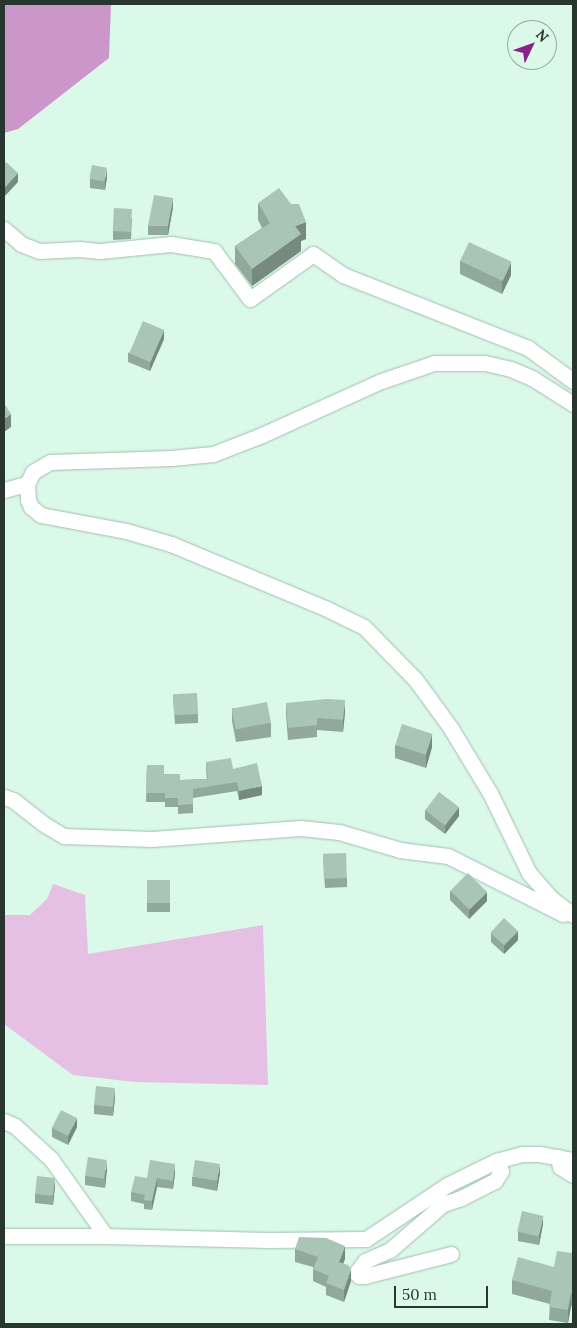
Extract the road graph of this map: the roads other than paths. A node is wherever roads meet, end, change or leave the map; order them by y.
1 (4, 230) edge
2 (573, 381) edge
3 (573, 404) edge
4 (27, 484) junction
5 (4, 490) edge
6 (4, 797) edge
7 (573, 917) edge
8 (4, 1121) edge
9 (558, 1157) junction
10 (573, 1160) edge
11 (496, 1161) junction
12 (573, 1175) edge
13 (4, 1236) edge
14 (106, 1236) junction
15 (452, 1254) dead end

1 - 2 street
3 - 4 street
4 - 5 street
4 - 7 street
6 - 7 street
8 - 14 street
9 - 10 street
9 - 11 street
9 - 12 street
11 - 14 street
11 - 15 street
13 - 14 street

